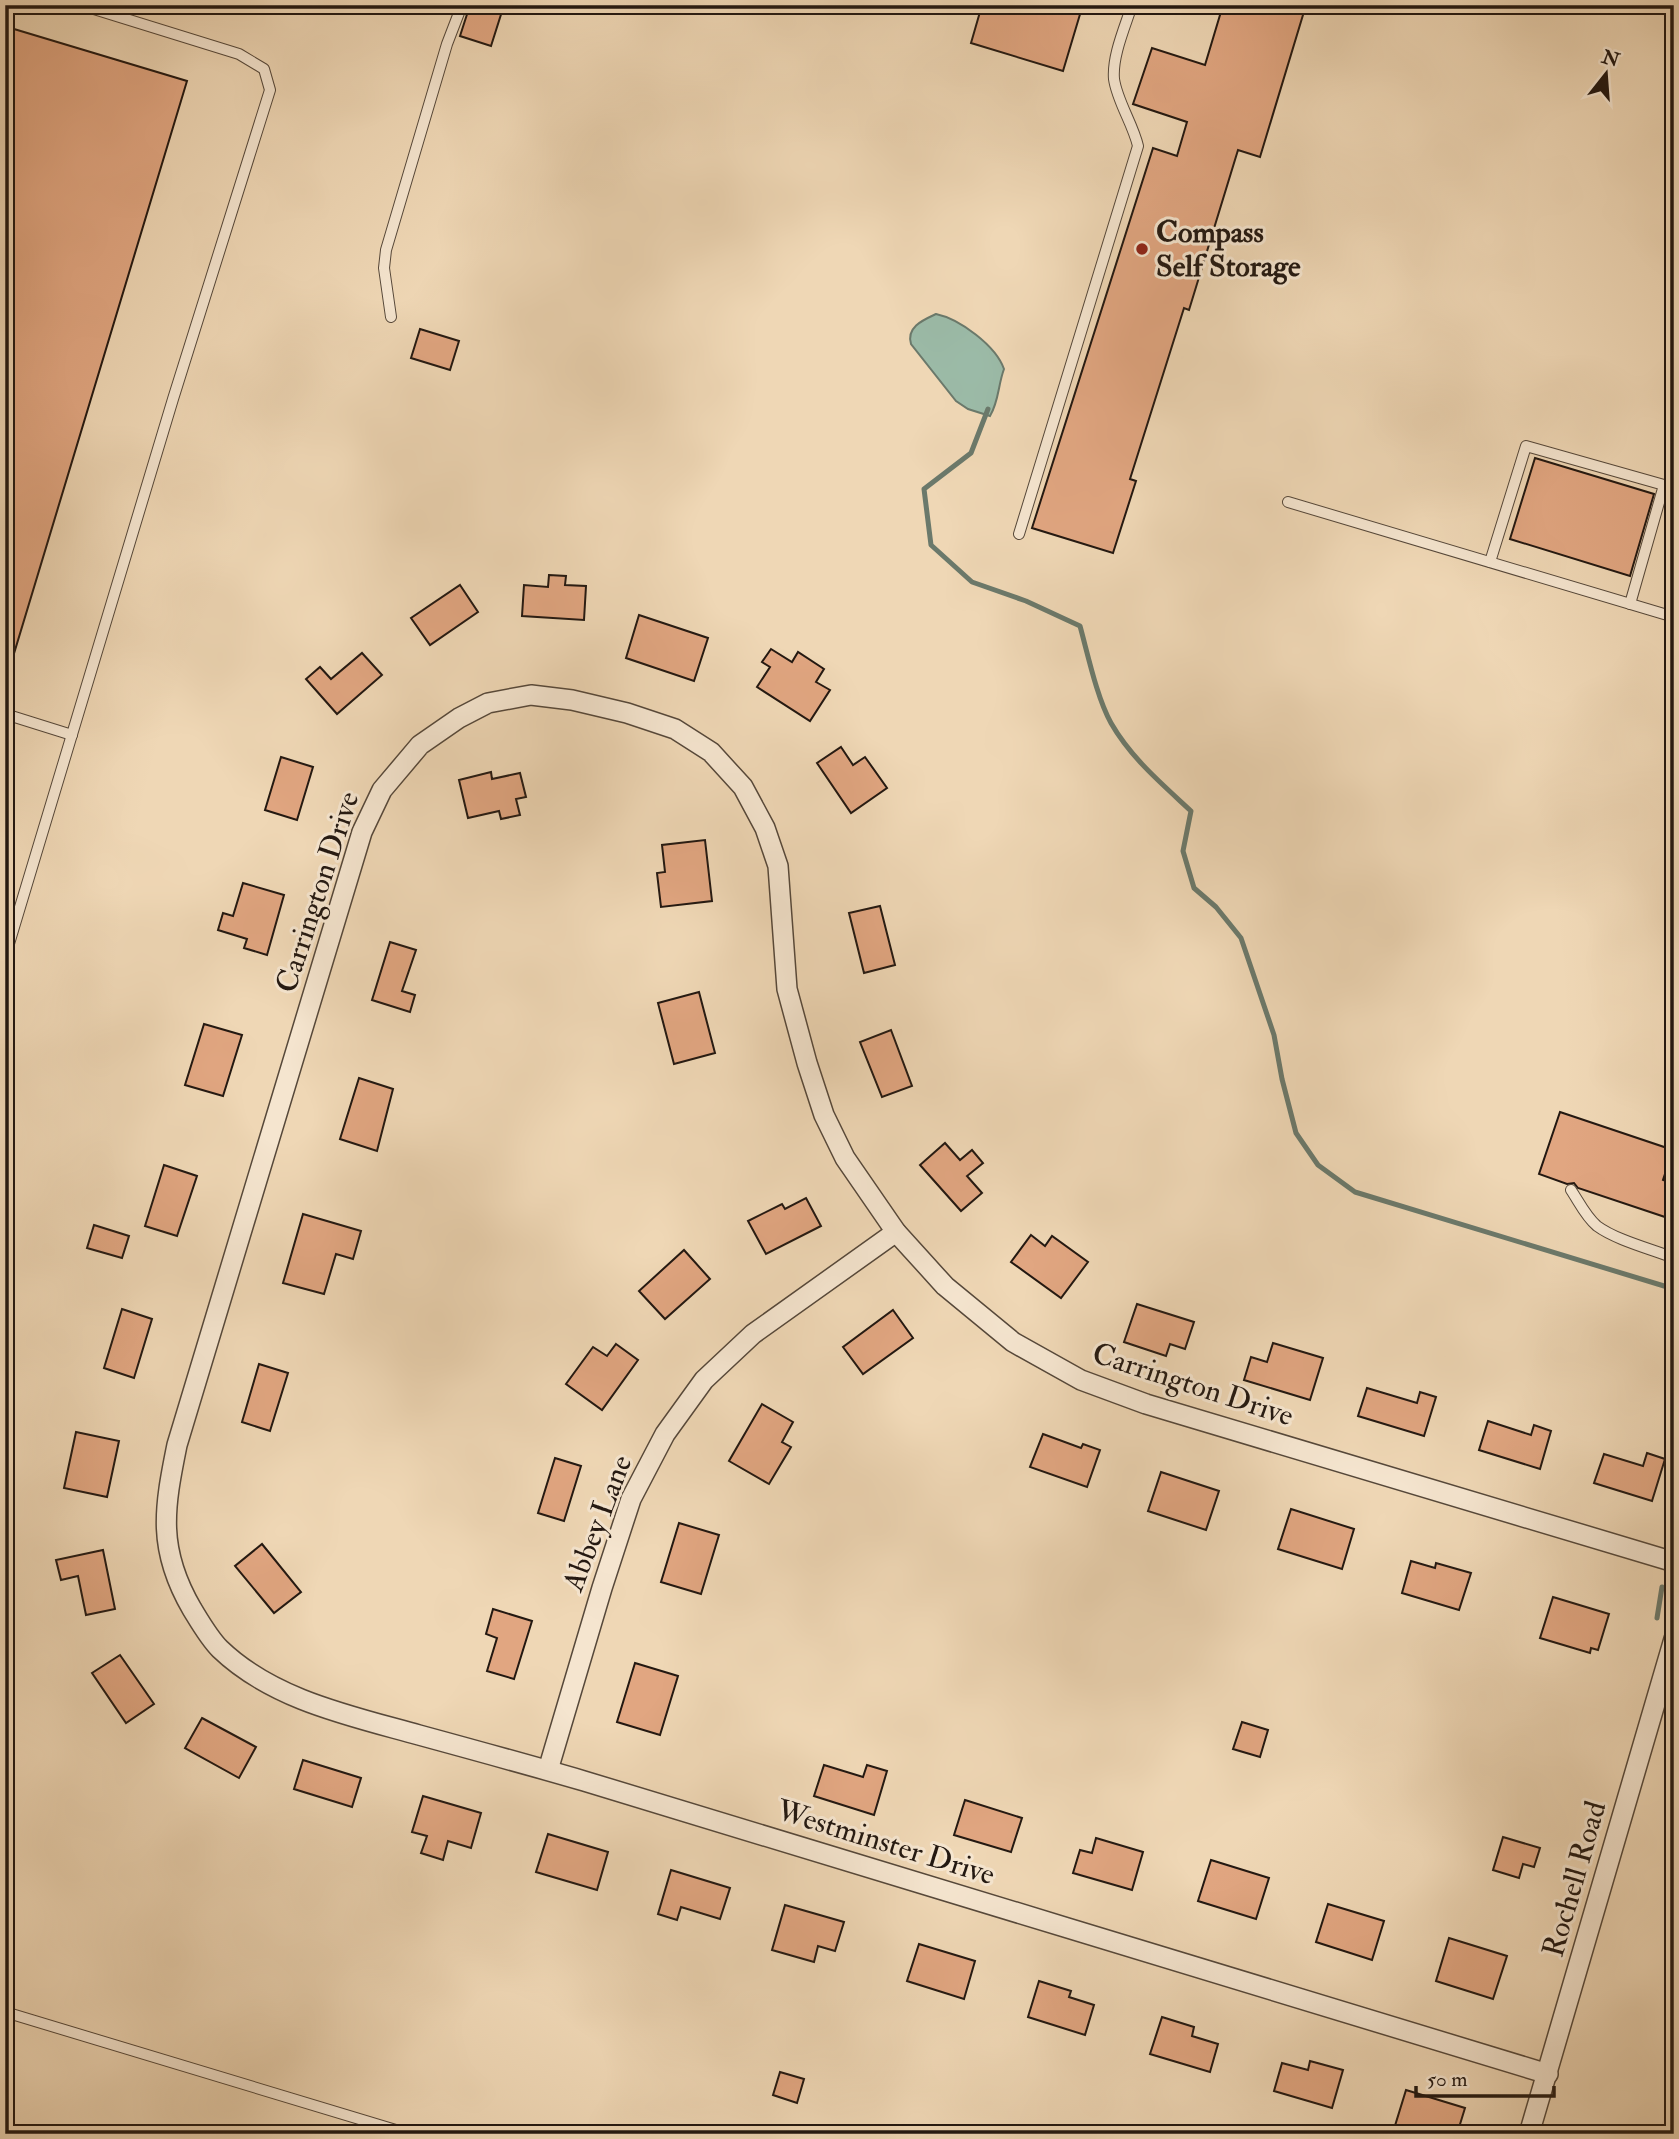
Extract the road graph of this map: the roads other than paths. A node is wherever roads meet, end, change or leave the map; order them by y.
1 (81, 5) edge
2 (462, 5) edge
3 (1132, 5) edge
4 (391, 317) dead end
5 (1288, 502) dead end
6 (1019, 534) dead end
7 (1490, 562) junction
8 (1630, 604) junction
9 (1674, 617) edge
10 (5, 714) edge
11 (72, 735) junction
12 (5, 957) edge
13 (1571, 1190) dead end
14 (896, 1233) junction
15 (1674, 1258) edge
16 (1674, 1562) edge
17 (1674, 1639) edge
18 (217, 1647) joint
19 (548, 1770) junction
20 (5, 2012) edge
21 (1548, 2074) junction
22 (409, 2134) edge
23 (1529, 2134) edge

1 - 11 lane
2 - 4 lane
3 - 6 lane
5 - 7 lane
7 - 8 lane
7 - 8 lane
8 - 9 lane
10 - 11 lane
11 - 12 lane
13 - 15 lane
14 - 16 street, Carrington Drive
14 - 18 street, Carrington Drive
14 - 19 street, Abbey Lane
17 - 21 street, Rochell Road
18 - 19 street, Westminster Drive
19 - 21 street, Westminster Drive
20 - 22 lane
21 - 23 street, Rochell Road

